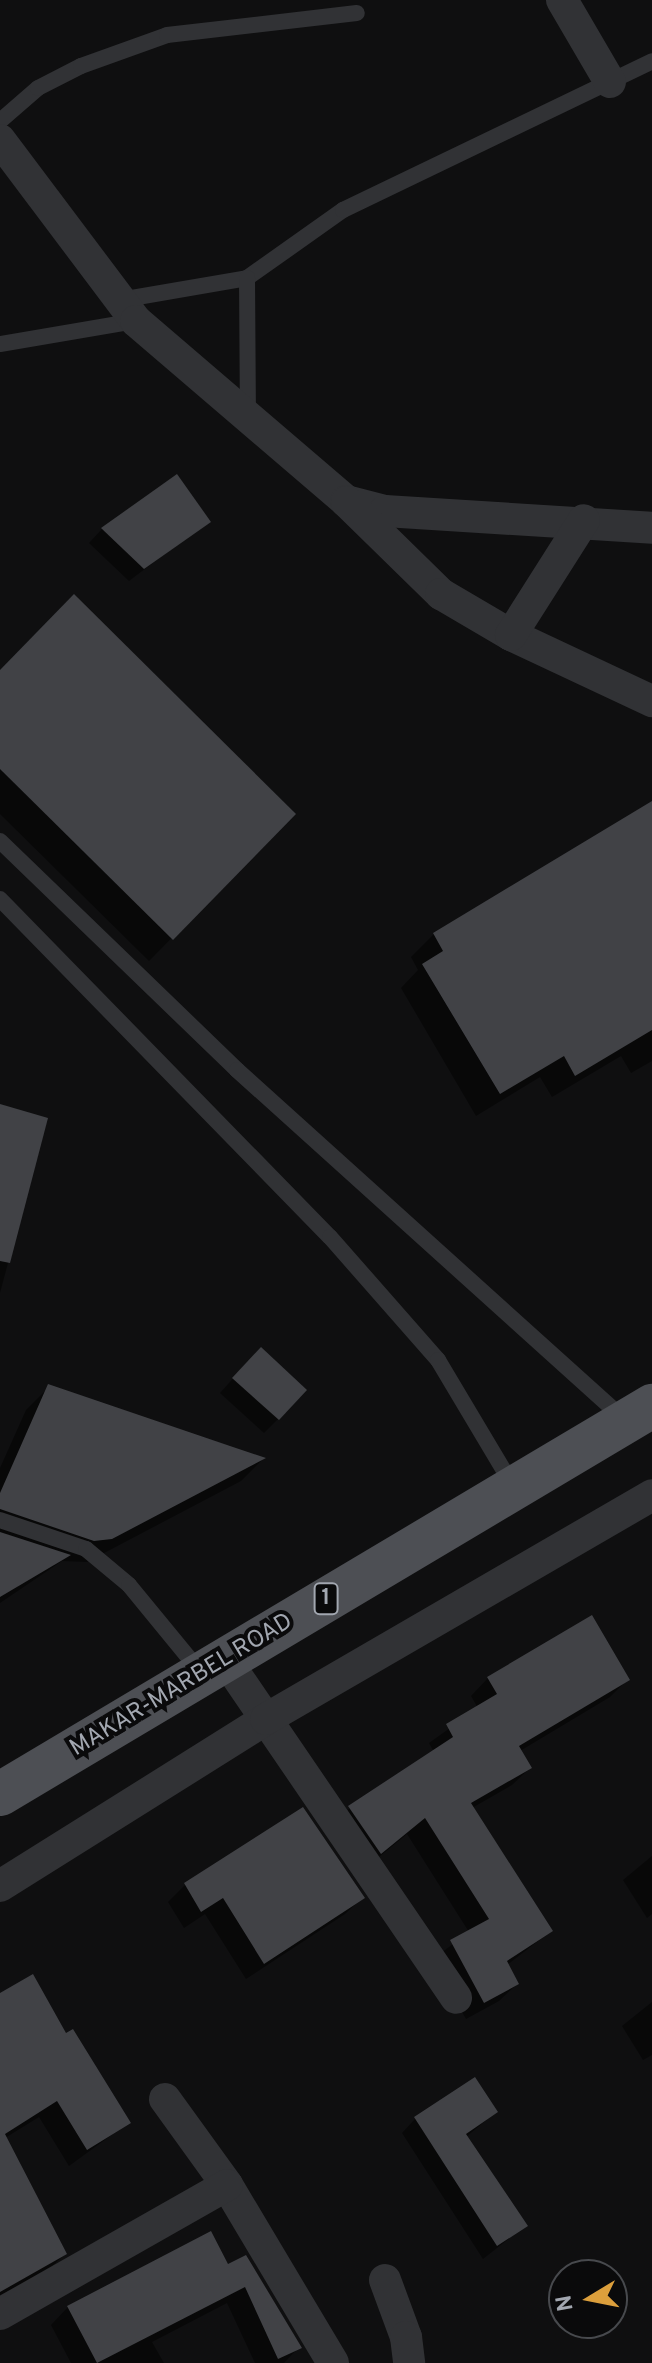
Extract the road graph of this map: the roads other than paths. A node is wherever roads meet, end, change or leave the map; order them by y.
1 (562, 0) edge
2 (357, 13) dead end
3 (652, 61) edge
4 (610, 82) junction
5 (0, 121) edge
6 (0, 140) edge
7 (247, 278) junction
8 (128, 310) junction
9 (0, 344) edge
10 (248, 412) junction
11 (346, 501) junction
12 (584, 520) junction
13 (652, 528) edge
14 (511, 635) junction
15 (652, 701) edge
16 (0, 841) edge
17 (0, 899) edge
18 (639, 1413) edge
19 (514, 1487) junction
20 (652, 1495) edge
21 (0, 1520) edge
22 (214, 1667) junction
23 (266, 1719) junction
24 (0, 1794) edge
25 (0, 1886) edge
26 (456, 1998) dead end
27 (165, 2099) dead end
28 (227, 2185) junction
29 (385, 2280) dead end
30 (0, 2314) edge
31 (333, 2363) edge
32 (409, 2363) edge

1 - 4 street
2 - 5 lane
3 - 4 lane
4 - 7 lane
6 - 8 street
7 - 8 lane
7 - 10 lane
8 - 9 lane
8 - 10 street
10 - 11 street
11 - 12 street
11 - 14 street
12 - 13 street
12 - 14 street
14 - 15 street
16 - 18 lane
17 - 19 lane
18 - 19 main road, MAKAR-MARBEL ROAD / 1
19 - 22 main road, MAKAR-MARBEL ROAD / 1
20 - 23 street
21 - 22 lane
22 - 23 street
22 - 24 main road, MAKAR-MARBEL ROAD / 1
23 - 25 street
23 - 26 street
27 - 28 street
28 - 30 street
28 - 31 street
29 - 32 street

